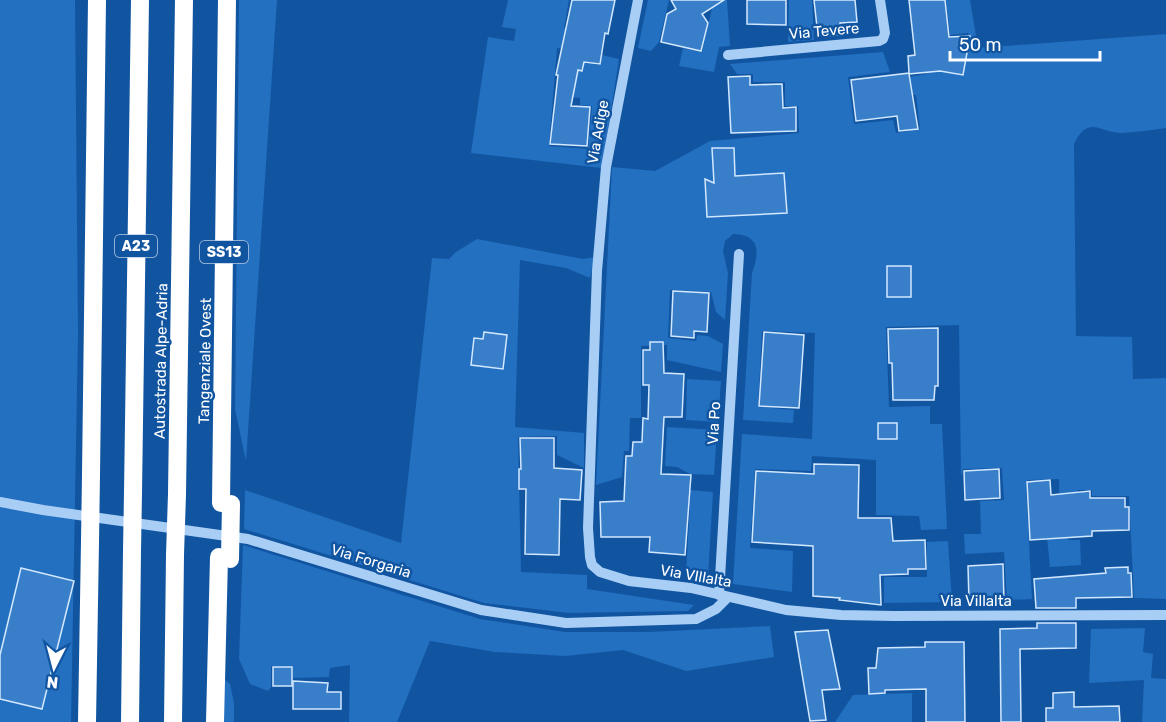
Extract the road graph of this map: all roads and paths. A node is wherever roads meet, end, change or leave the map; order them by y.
1 (98, 0) edge
2 (140, 0) edge
3 (184, 0) edge
4 (227, 0) edge
5 (638, 0) edge
6 (880, 0) edge
7 (728, 55) dead end
8 (739, 254) dead end
9 (0, 502) edge
10 (224, 558) junction
11 (600, 572) joint
12 (723, 596) junction
13 (786, 610) joint
14 (1166, 615) edge
15 (231, 659) dead end
16 (87, 722) edge
17 (130, 722) edge
18 (173, 722) edge
19 (215, 722) edge

1 - 16 highway, bridge
2 - 17 highway, Autostrada Alpe-Adria / A23, bridge
3 - 18 highway, Autostrada Alpe-Adria, bridge
4 - 10 highway, Tangenziale Ovest / SS13
5 - 11 street, Via Adige
6 - 7 street, Via Tevere
8 - 12 street, Via Po
9 - 12 street, Via Forgaria
10 - 15 highway
10 - 19 highway, Tangenziale Ovest / SS13
11 - 12 street, Via VIllalta
12 - 13 street, Via VIllalta
13 - 14 street, Via Villalta

